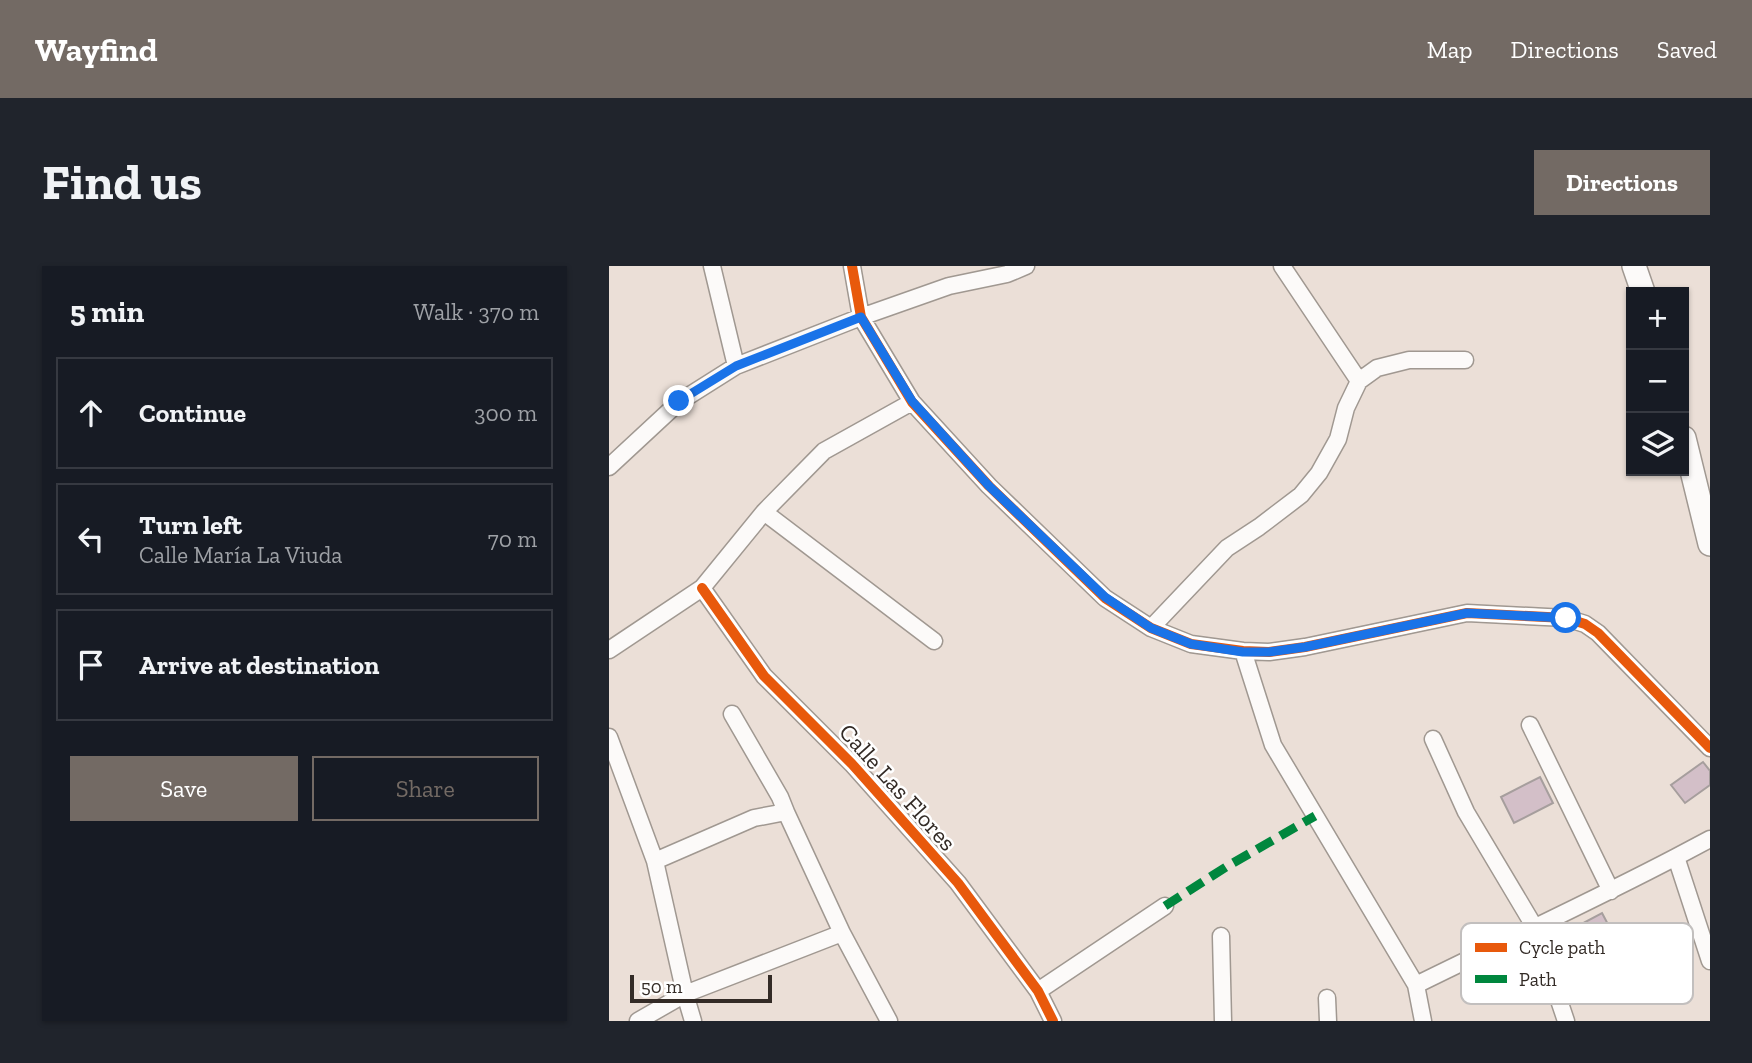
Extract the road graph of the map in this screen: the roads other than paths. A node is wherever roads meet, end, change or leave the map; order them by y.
1 (712, 266) edge
2 (852, 266) edge
3 (1026, 266) edge
4 (1282, 266) edge
5 (1634, 266) edge
6 (1007, 270) edge
7 (1641, 287) edge
8 (861, 317) junction
9 (1465, 360) dead end
10 (736, 366) junction
11 (1359, 381) junction
12 (912, 401) junction
13 (1689, 458) edge
14 (609, 467) edge
15 (764, 512) junction
16 (1710, 544) edge
17 (702, 588) junction
18 (1151, 628) junction
19 (934, 641) dead end
20 (609, 650) edge
21 (1243, 652) junction
22 (732, 713) dead end
23 (1530, 725) dead end
24 (609, 737) edge
25 (1433, 739) dead end
26 (1710, 748) edge
27 (786, 812) junction
28 (1710, 839) edge
29 (1676, 857) junction
30 (655, 861) junction
31 (1611, 891) junction
32 (1165, 906) dead end
33 (1532, 923) edge
34 (1541, 923) edge
35 (842, 933) junction
36 (1221, 936) dead end
37 (1710, 961) edge
38 (1461, 962) edge
39 (1416, 985) junction
40 (1038, 991) junction
41 (685, 994) junction
42 (1327, 998) dead end
43 (1560, 1004) edge
44 (638, 1021) edge
45 (693, 1021) edge
46 (889, 1021) edge
47 (1053, 1021) edge
48 (1223, 1021) edge
49 (1328, 1021) edge
50 (1423, 1021) edge
51 (1566, 1021) edge

1 - 10 street
2 - 8 street
3 - 6 street
4 - 11 street
5 - 7 main road
6 - 8 street
8 - 10 street
8 - 12 street
9 - 11 street
10 - 14 street
11 - 18 street
12 - 15 street
12 - 18 street
13 - 16 main road
15 - 17 street
15 - 19 street
17 - 20 street
17 - 40 street, Calle Las Flores
18 - 21 street
21 - 26 street
21 - 39 street
22 - 27 street
23 - 31 street
24 - 30 street
25 - 33 street
27 - 30 street
27 - 35 street
28 - 29 street
29 - 31 street
29 - 37 street
30 - 41 street
31 - 34 street
32 - 40 street
35 - 41 street
35 - 46 street
36 - 48 street
38 - 39 street
39 - 50 street
40 - 47 street, Calle Las Flores
41 - 44 street
41 - 45 street
42 - 49 street
43 - 51 street

